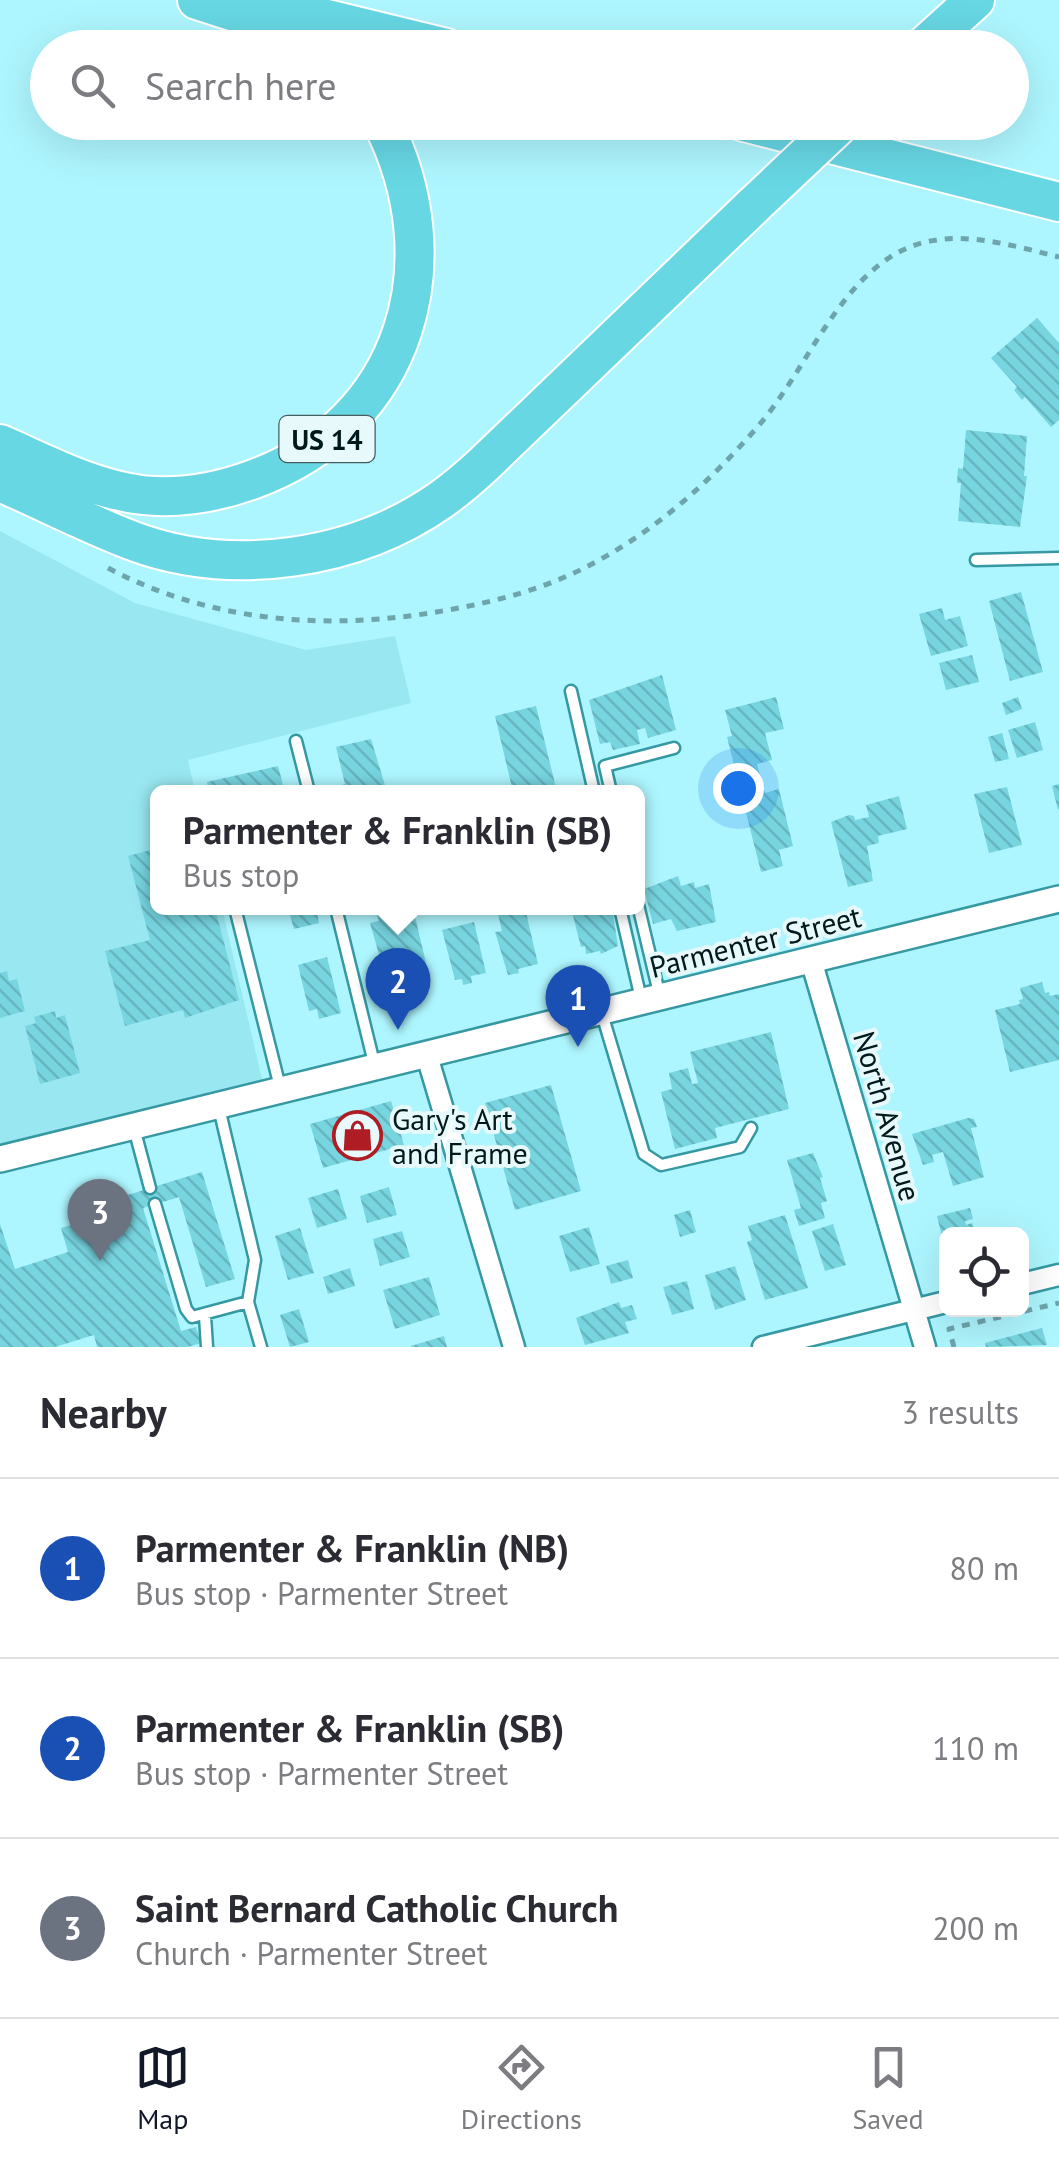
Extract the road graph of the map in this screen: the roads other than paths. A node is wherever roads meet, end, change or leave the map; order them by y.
1 (197, 0) edge
2 (249, 0) edge
3 (975, 0) edge
4 (277, 30) edge
5 (372, 30) edge
6 (942, 30) edge
7 (391, 140) edge
8 (815, 140) edge
9 (823, 140) edge
10 (1059, 202) edge
11 (0, 444) edge
12 (0, 482) edge
13 (1059, 558) edge
14 (976, 560) dead end
15 (570, 690) dead end
16 (296, 741) dead end
17 (674, 748) dead end
18 (307, 785) edge
19 (592, 785) edge
20 (609, 785) edge
21 (1059, 899) edge
22 (237, 915) edge
23 (338, 915) edge
24 (622, 915) edge
25 (639, 915) edge
26 (811, 960) junction
27 (651, 1000) junction
28 (601, 1013) junction
29 (427, 1056) junction
30 (375, 1069) junction
31 (282, 1092) junction
32 (219, 1107) junction
33 (134, 1127) junction
34 (752, 1128) dead end
35 (0, 1159) edge
36 (150, 1188) dead end
37 (156, 1204) dead end
38 (1059, 1275) edge
39 (1029, 1282) edge
40 (248, 1302) junction
41 (939, 1304) edge
42 (914, 1310) junction
43 (205, 1316) junction
44 (206, 1347) edge
45 (261, 1347) edge
46 (514, 1347) edge
47 (763, 1347) edge
48 (925, 1347) edge

1 - 4 highway
2 - 5 highway
3 - 6 highway
7 - 11 highway, US 14
8 - 10 highway
9 - 12 highway, bridge
13 - 14 lane
15 - 19 lane
16 - 18 lane
17 - 20 lane
21 - 26 street, Parmenter Street
22 - 31 lane
23 - 30 lane
24 - 27 lane
25 - 27 lane
26 - 27 street, Parmenter Street
26 - 42 street, North Avenue
27 - 28 street, Parmenter Street
28 - 29 street, Parmenter Street
28 - 34 lane
29 - 30 street, Parmenter Street
29 - 46 street
30 - 31 street, Parmenter Street
31 - 32 street, Parmenter Street
32 - 33 street, Parmenter Street
32 - 40 lane
33 - 35 street, Parmenter Street
33 - 36 lane
37 - 43 lane
38 - 39 street
40 - 43 lane
40 - 45 lane
41 - 42 street
42 - 47 street
42 - 48 street, North Avenue
43 - 44 lane

